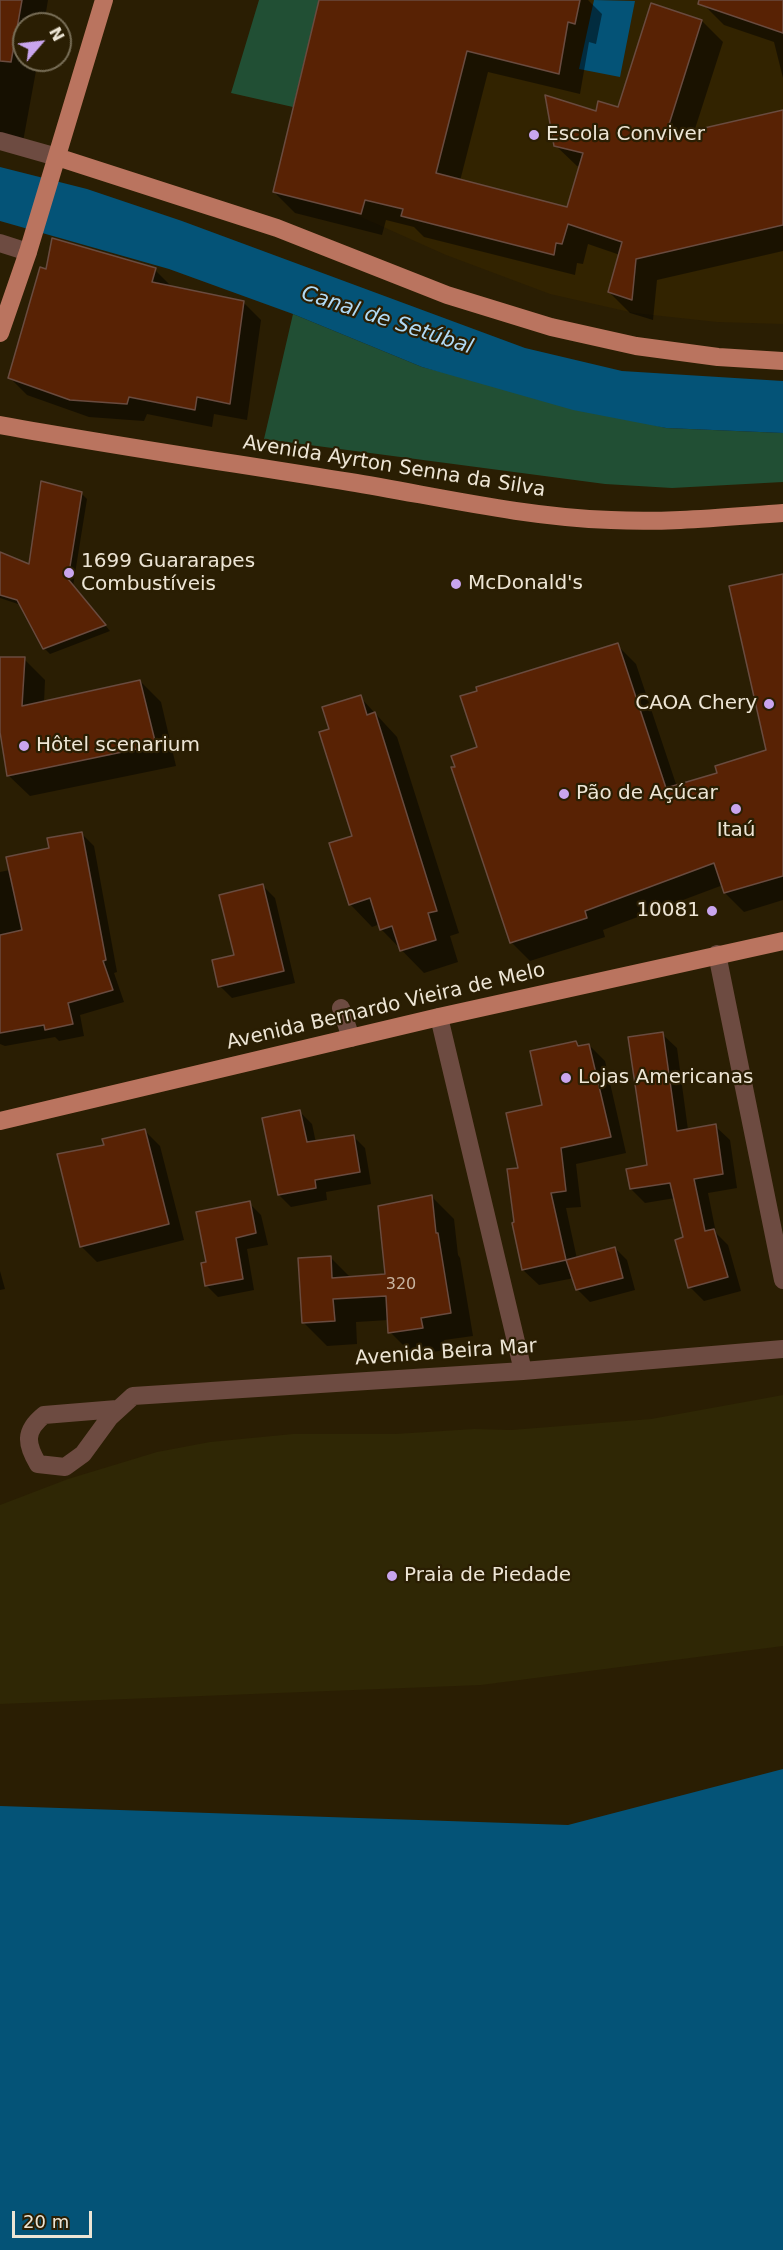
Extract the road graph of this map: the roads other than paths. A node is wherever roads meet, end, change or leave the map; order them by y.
1 (104, 0) edge
2 (0, 141) edge
3 (56, 161) junction
4 (0, 243) edge
5 (28, 252) junction
6 (0, 333) edge
7 (783, 361) edge
8 (0, 425) edge
9 (783, 513) edge
10 (783, 941) edge
11 (717, 954) junction
12 (341, 1008) dead end
13 (439, 1017) junction
14 (351, 1038) junction
15 (0, 1120) edge
16 (783, 1280) edge
17 (783, 1349) edge
18 (523, 1371) junction
19 (117, 1410) junction

1 - 3 main road
2 - 3 street
3 - 5 main road
3 - 7 main road
4 - 5 street
5 - 6 main road
8 - 9 main road, Avenida Ayrton Senna da Silva
10 - 11 main road, Avenida Bernardo Vieira de Melo
11 - 13 main road, Avenida Bernardo Vieira de Melo
11 - 16 street
12 - 14 street
13 - 14 main road, Avenida Bernardo Vieira de Melo
13 - 18 street
14 - 15 main road, Avenida Bernardo Vieira de Melo
17 - 18 street, Avenida Beira Mar
18 - 19 street, Avenida Beira Mar
19 - 19 street, Avenida Beira Mar

